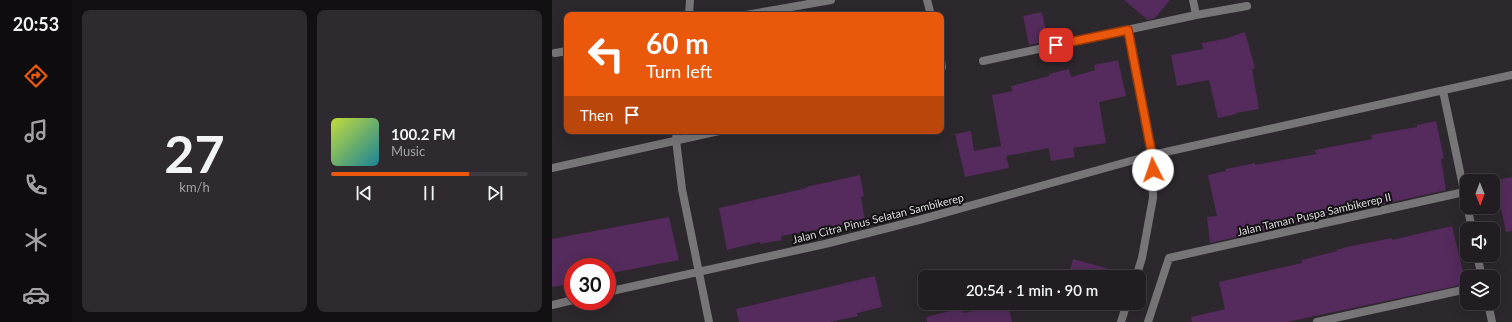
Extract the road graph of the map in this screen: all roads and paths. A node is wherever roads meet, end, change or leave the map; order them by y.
1 (690, 0) edge
2 (831, 0) edge
3 (928, 0) edge
4 (1193, 0) edge
5 (1247, 6) dead end
6 (689, 12) edge
7 (763, 12) edge
8 (930, 12) edge
9 (1196, 15) junction
10 (1128, 30) junction
11 (564, 52) edge
12 (555, 53) dead end
13 (984, 61) dead end
14 (1512, 75) edge
15 (1443, 91) junction
16 (677, 134) edge
17 (704, 134) edge
18 (676, 140) junction
19 (1152, 155) junction
20 (552, 168) edge
21 (1460, 174) edge
22 (1460, 193) edge
23 (1138, 270) edge
24 (698, 272) junction
25 (616, 290) edge
26 (1460, 291) edge
27 (564, 302) edge
28 (552, 305) edge
29 (1125, 310) edge
30 (1489, 310) edge
31 (709, 322) edge
32 (1121, 322) edge
33 (1148, 322) edge
34 (1317, 322) edge
35 (1492, 322) edge

1 - 6 street
2 - 7 street
3 - 8 street
4 - 9 street
5 - 9 street
9 - 10 street
10 - 13 street
10 - 19 street
11 - 12 street
14 - 15 street, Jalan Citra Pinus Selatan Sambikerep
15 - 19 street, Jalan Citra Pinus Selatan Sambikerep
15 - 21 street
16 - 18 street
17 - 18 street
18 - 20 street
18 - 24 street
19 - 23 street
19 - 24 street, Jalan Citra Pinus Selatan Sambikerep
22 - 33 street, Jalan Taman Puspa Sambikerep II
24 - 25 street, Jalan Citra Pinus Selatan Sambikerep
24 - 31 street
26 - 34 street
27 - 28 street
29 - 32 street
30 - 35 street

